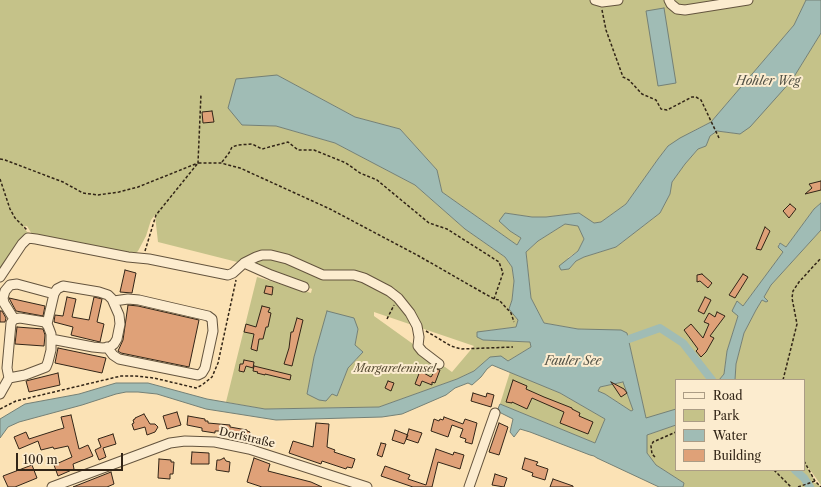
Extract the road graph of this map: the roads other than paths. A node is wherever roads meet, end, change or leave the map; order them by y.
1 (618, 0) edge
2 (669, 0) edge
3 (748, 0) edge
4 (599, 1) edge
5 (244, 263) junction
6 (0, 277) edge
7 (304, 287) dead end
8 (54, 294) junction
9 (114, 301) junction
10 (14, 319) junction
11 (47, 324) junction
12 (52, 339) junction
13 (107, 347) junction
14 (439, 364) dead end
15 (9, 378) junction
16 (0, 394) edge
17 (494, 413) dead end
18 (52, 487) edge
19 (367, 487) edge
20 (470, 487) edge

1 - 4 street
2 - 3 street
5 - 6 street
5 - 7 street
5 - 14 street
8 - 9 street
8 - 10 street
8 - 11 street
9 - 13 street
9 - 13 street
10 - 11 street
10 - 15 street
11 - 12 street
12 - 13 street
12 - 15 street
15 - 16 street
17 - 20 street
18 - 19 street, Dorfstraße

